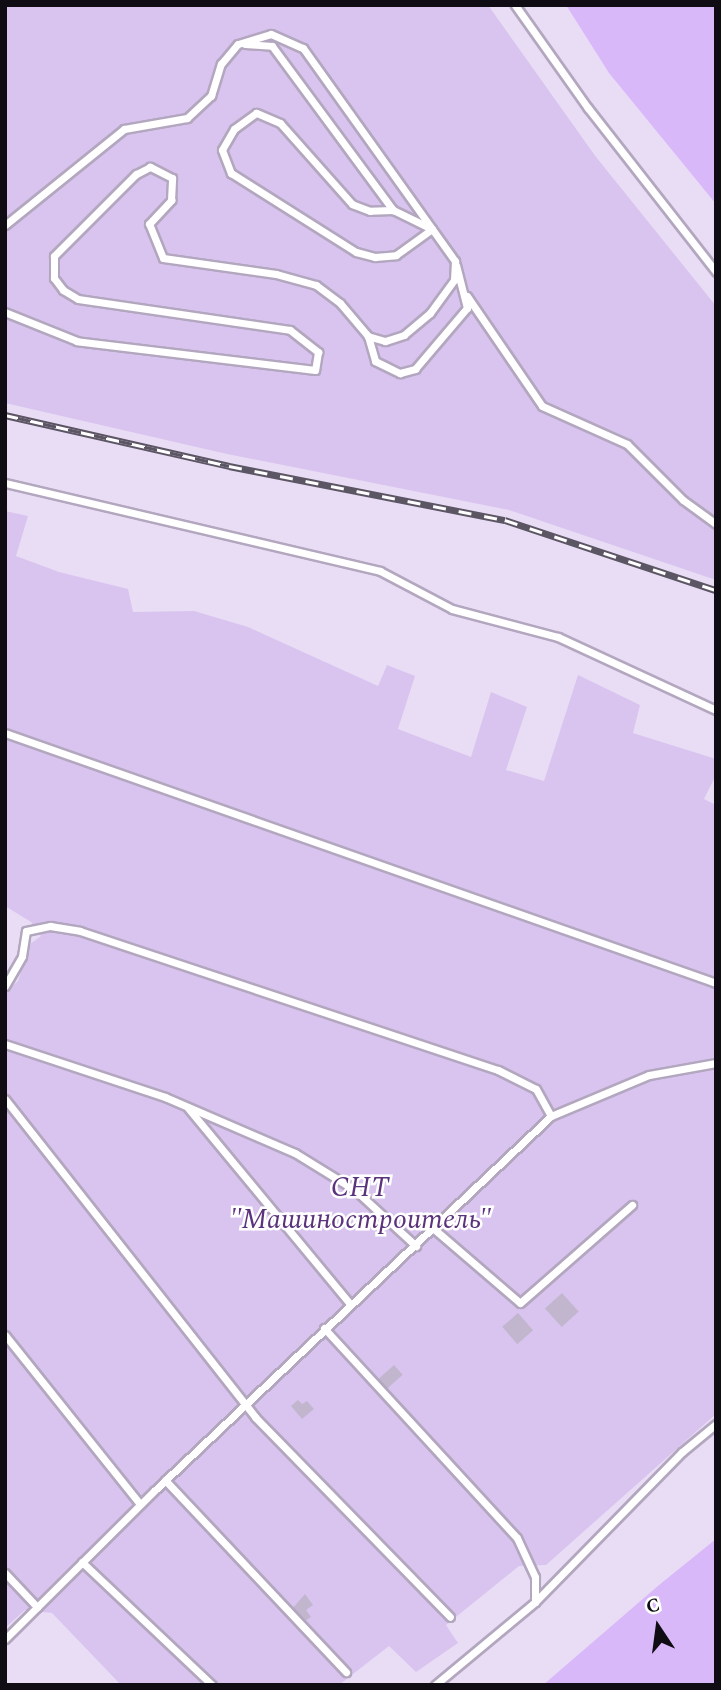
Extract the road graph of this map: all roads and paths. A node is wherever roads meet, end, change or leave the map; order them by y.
1 (514, 5) edge
2 (237, 44) junction
3 (393, 210) junction
4 (5, 225) edge
5 (432, 229) junction
6 (455, 261) junction
7 (716, 272) edge
8 (467, 296) junction
9 (5, 312) edge
10 (368, 336) junction
11 (5, 482) edge
12 (716, 524) edge
13 (716, 710) edge
14 (5, 733) edge
15 (716, 983) edge
16 (5, 986) edge
17 (5, 1044) edge
18 (716, 1063) edge
19 (5, 1099) edge
20 (186, 1106) junction
21 (551, 1116) junction
22 (632, 1205) dead end
23 (434, 1229) junction
24 (415, 1246) junction
25 (350, 1304) junction
26 (324, 1328) junction
27 (5, 1335) edge
28 (246, 1403) junction
29 (716, 1424) edge
30 (164, 1480) junction
31 (140, 1504) junction
32 (82, 1562) junction
33 (5, 1573) edge
34 (535, 1602) junction
35 (37, 1606) junction
36 (450, 1617) dead end
37 (5, 1639) edge
38 (346, 1672) dead end
39 (212, 1685) edge
40 (435, 1685) edge

1 - 7 lane
2 - 3 lane
2 - 4 lane
2 - 5 lane
3 - 5 lane
3 - 5 lane
5 - 6 lane
6 - 8 lane
6 - 10 lane
8 - 10 lane
8 - 12 lane
9 - 10 lane
11 - 13 lane
14 - 15 lane
16 - 21 lane
17 - 20 lane
18 - 21 lane
19 - 28 lane
20 - 24 lane
20 - 25 lane
21 - 23 lane
22 - 23 lane
23 - 24 lane
24 - 25 lane
25 - 26 lane
26 - 28 lane
26 - 34 lane
27 - 31 lane
28 - 30 lane
28 - 36 lane
29 - 34 lane
30 - 31 lane
30 - 38 lane
31 - 32 lane
32 - 35 lane
32 - 39 lane
33 - 35 lane
34 - 40 lane
35 - 37 lane

